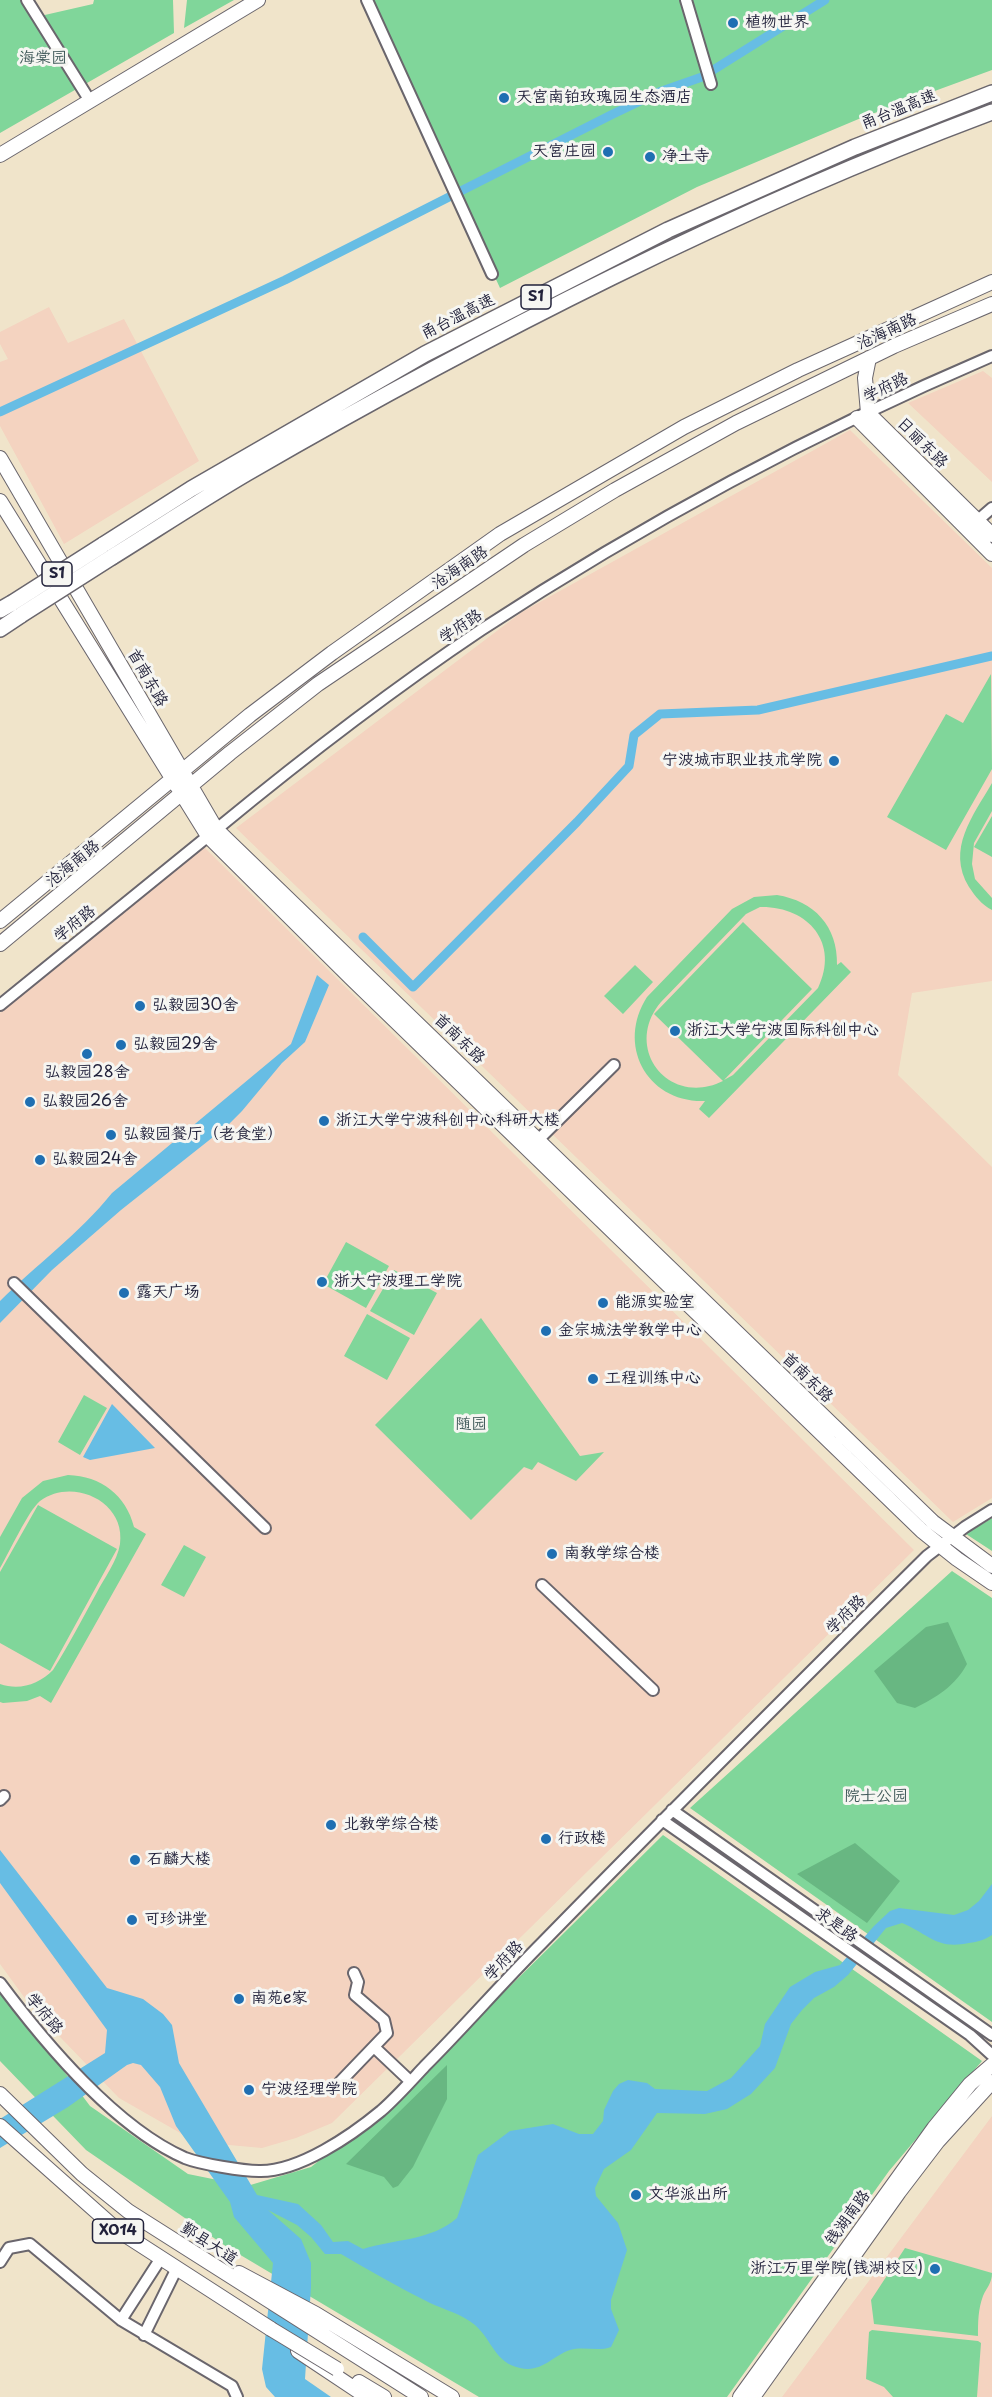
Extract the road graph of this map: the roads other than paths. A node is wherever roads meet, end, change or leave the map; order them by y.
1 (27, 0) edge
2 (258, 0) edge
3 (367, 0) edge
4 (686, 0) edge
5 (711, 84) dead end
6 (992, 93) edge
7 (90, 101) junction
8 (992, 112) edge
9 (0, 155) edge
10 (492, 274) dead end
11 (992, 282) edge
12 (992, 304) edge
13 (992, 356) edge
14 (869, 358) junction
15 (862, 416) junction
16 (0, 458) edge
17 (0, 501) edge
18 (992, 507) edge
19 (977, 521) junction
20 (992, 535) edge
21 (108, 551) junction
22 (992, 554) edge
23 (53, 586) junction
24 (11, 609) edge
25 (0, 629) edge
26 (177, 774) junction
27 (187, 790) junction
28 (212, 832) junction
29 (0, 921) edge
30 (0, 944) edge
31 (0, 1005) edge
32 (614, 1065) dead end
33 (538, 1140) junction
34 (14, 1283) dead end
35 (992, 1510) edge
36 (265, 1528) dead end
37 (952, 1537) junction
38 (940, 1546) junction
39 (992, 1566) edge
40 (992, 1583) edge
41 (542, 1585) dead end
42 (652, 1690) dead end
43 (672, 1810) junction
44 (662, 1820) junction
45 (354, 1972) dead end
46 (0, 1983) edge
47 (992, 2035) edge
48 (374, 2047) junction
49 (992, 2055) edge
50 (992, 2065) edge
51 (410, 2081) junction
52 (340, 2082) dead end
53 (992, 2082) edge
54 (4, 2098) edge
55 (0, 2126) edge
56 (161, 2258) junction
57 (0, 2262) edge
58 (177, 2268) junction
59 (259, 2289) junction
60 (121, 2320) junction
61 (268, 2328) junction
62 (144, 2335) junction
63 (237, 2397) edge
64 (367, 2397) edge
65 (384, 2397) edge
66 (421, 2397) edge
67 (452, 2397) edge
68 (740, 2397) edge
69 (753, 2397) edge

1 - 7 street
2 - 7 main road
3 - 10 street
4 - 5 street
6 - 21 highway, 甬台温高速 / S1
7 - 9 main road
8 - 21 highway, 甬台温高速 / S1
11 - 26 main road, 沧海南路
12 - 14 main road, 沧海南路
13 - 15 street, 学府路
14 - 15 main road
14 - 27 main road, 沧海南路
15 - 19 main road, 日丽东路
15 - 22 main road, 日丽东路
15 - 28 street, 学府路
16 - 26 main road, 首南东路
17 - 23 main road, 首南东路
18 - 19 street
19 - 20 main road, 日丽东路
21 - 23 highway, 甬台温高速 / S1, bridge
23 - 24 highway, 甬台温高速 / S1, bridge
23 - 26 main road, 首南东路
24 - 25 highway, 甬台温高速 / S1
26 - 27 main road, 首南东路
26 - 29 main road, 沧海南路
27 - 28 main road, 首南东路
27 - 30 main road, 沧海南路
28 - 31 street, 学府路
28 - 33 main road, 首南东路
28 - 38 main road, 首南东路
32 - 33 street
33 - 37 main road, 首南东路
34 - 36 street
35 - 37 street, 学府路
37 - 38 street, 学府路
37 - 39 main road, 首南东路
38 - 40 main road, 首南东路
38 - 43 street, 学府路
41 - 42 street
43 - 44 street, 学府路
43 - 47 street, 求是路
44 - 49 street, 求是路
44 - 51 street, 学府路
45 - 48 street
46 - 51 street, 学府路
48 - 51 street
48 - 52 street
50 - 68 main road, 钱湖南路
53 - 69 main road, 钱湖南路
54 - 59 main road, 鄞县大道
55 - 56 main road, X014
56 - 58 main road, X014
56 - 60 street
57 - 60 street
58 - 61 main road, X014
58 - 62 street
59 - 66 main road, 鄞县大道
59 - 67 main road
60 - 62 street
61 - 64 main road, bridge
61 - 65 main road, X014, bridge
62 - 63 street

